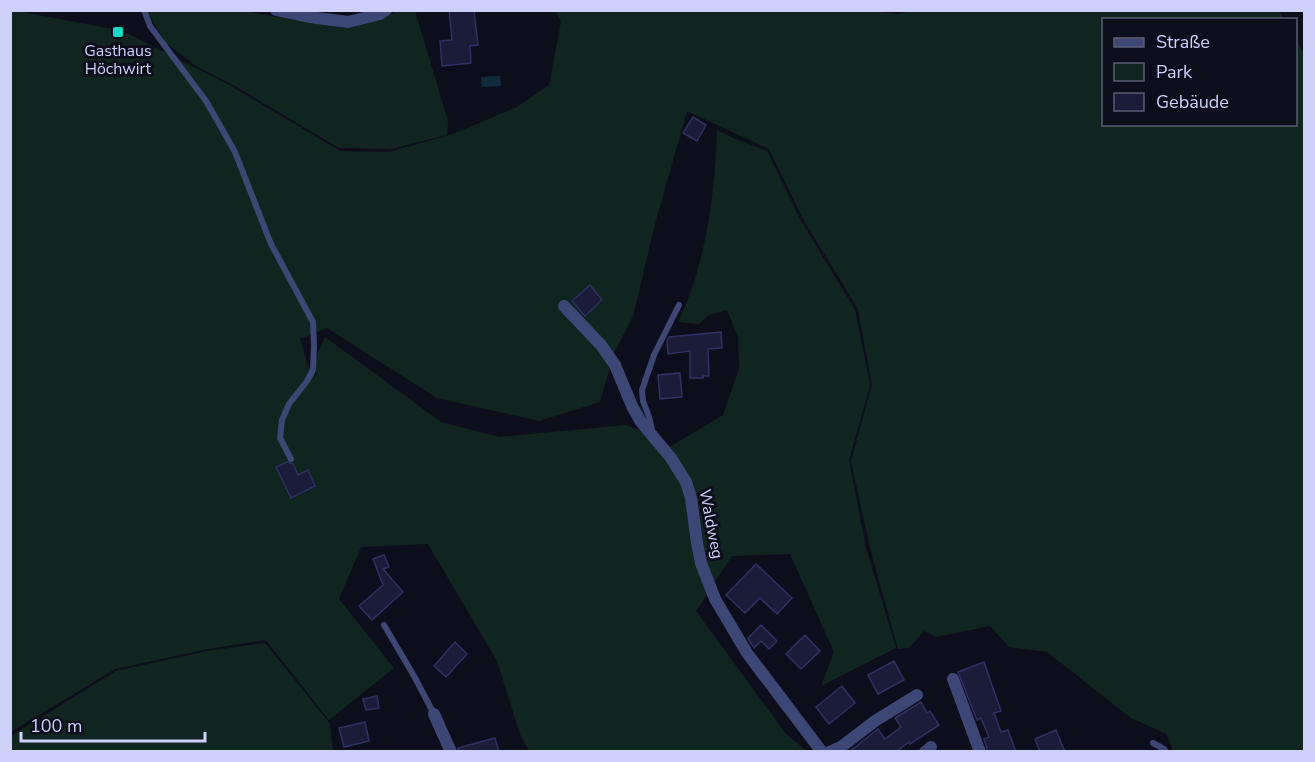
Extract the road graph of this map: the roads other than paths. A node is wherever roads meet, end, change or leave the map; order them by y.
1 (144, 10) edge
2 (276, 10) edge
3 (386, 10) edge
4 (679, 305) dead end
5 (564, 306) dead end
6 (653, 436) junction
7 (291, 459) dead end
8 (384, 625) dead end
9 (953, 679) dead end
10 (917, 695) dead end
11 (434, 714) joint
12 (1153, 743) dead end
13 (452, 752) edge
14 (822, 752) edge
15 (829, 752) edge
16 (980, 752) edge
17 (1166, 752) edge

1 - 7 lane
2 - 3 street
4 - 6 lane
5 - 6 street, Waldweg
6 - 14 street, Waldweg
8 - 11 lane
9 - 16 street
10 - 15 street
11 - 13 street
12 - 17 lane

